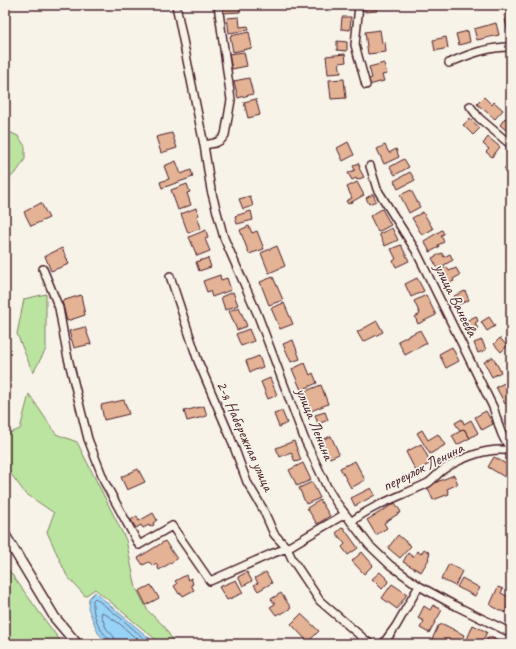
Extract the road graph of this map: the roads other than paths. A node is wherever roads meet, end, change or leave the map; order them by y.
1 (176, 5) edge
2 (218, 5) edge
3 (359, 5) edge
4 (511, 47) edge
5 (448, 63) dead end
6 (366, 85) dead end
7 (470, 106) dead end
8 (204, 145) junction
9 (511, 145) edge
10 (370, 166) dead end
11 (44, 270) dead end
12 (170, 276) dead end
13 (501, 432) junction
14 (511, 449) edge
15 (491, 450) junction
16 (345, 514) junction
17 (351, 522) junction
18 (5, 535) edge
19 (287, 548) junction
20 (419, 586) junction
21 (511, 633) edge
22 (77, 644) edge
23 (370, 644) edge
24 (383, 644) edge

1 - 8 street, улица Ленина
2 - 8 street
3 - 6 street
4 - 5 street
7 - 9 street
8 - 16 street, улица Ленина
10 - 13 street, улица Ванеева
11 - 19 street
12 - 19 street, 2-я Набережная улица
13 - 14 street, улица Ванеева
13 - 15 street
14 - 15 street, переулок Ленина
15 - 17 street, переулок Ленина
16 - 17 street, улица Ленина
16 - 19 street
17 - 20 street, улица Ленина
18 - 22 main road
19 - 23 street, 2-я Набережная улица
20 - 21 street, улица Ленина
20 - 24 street

